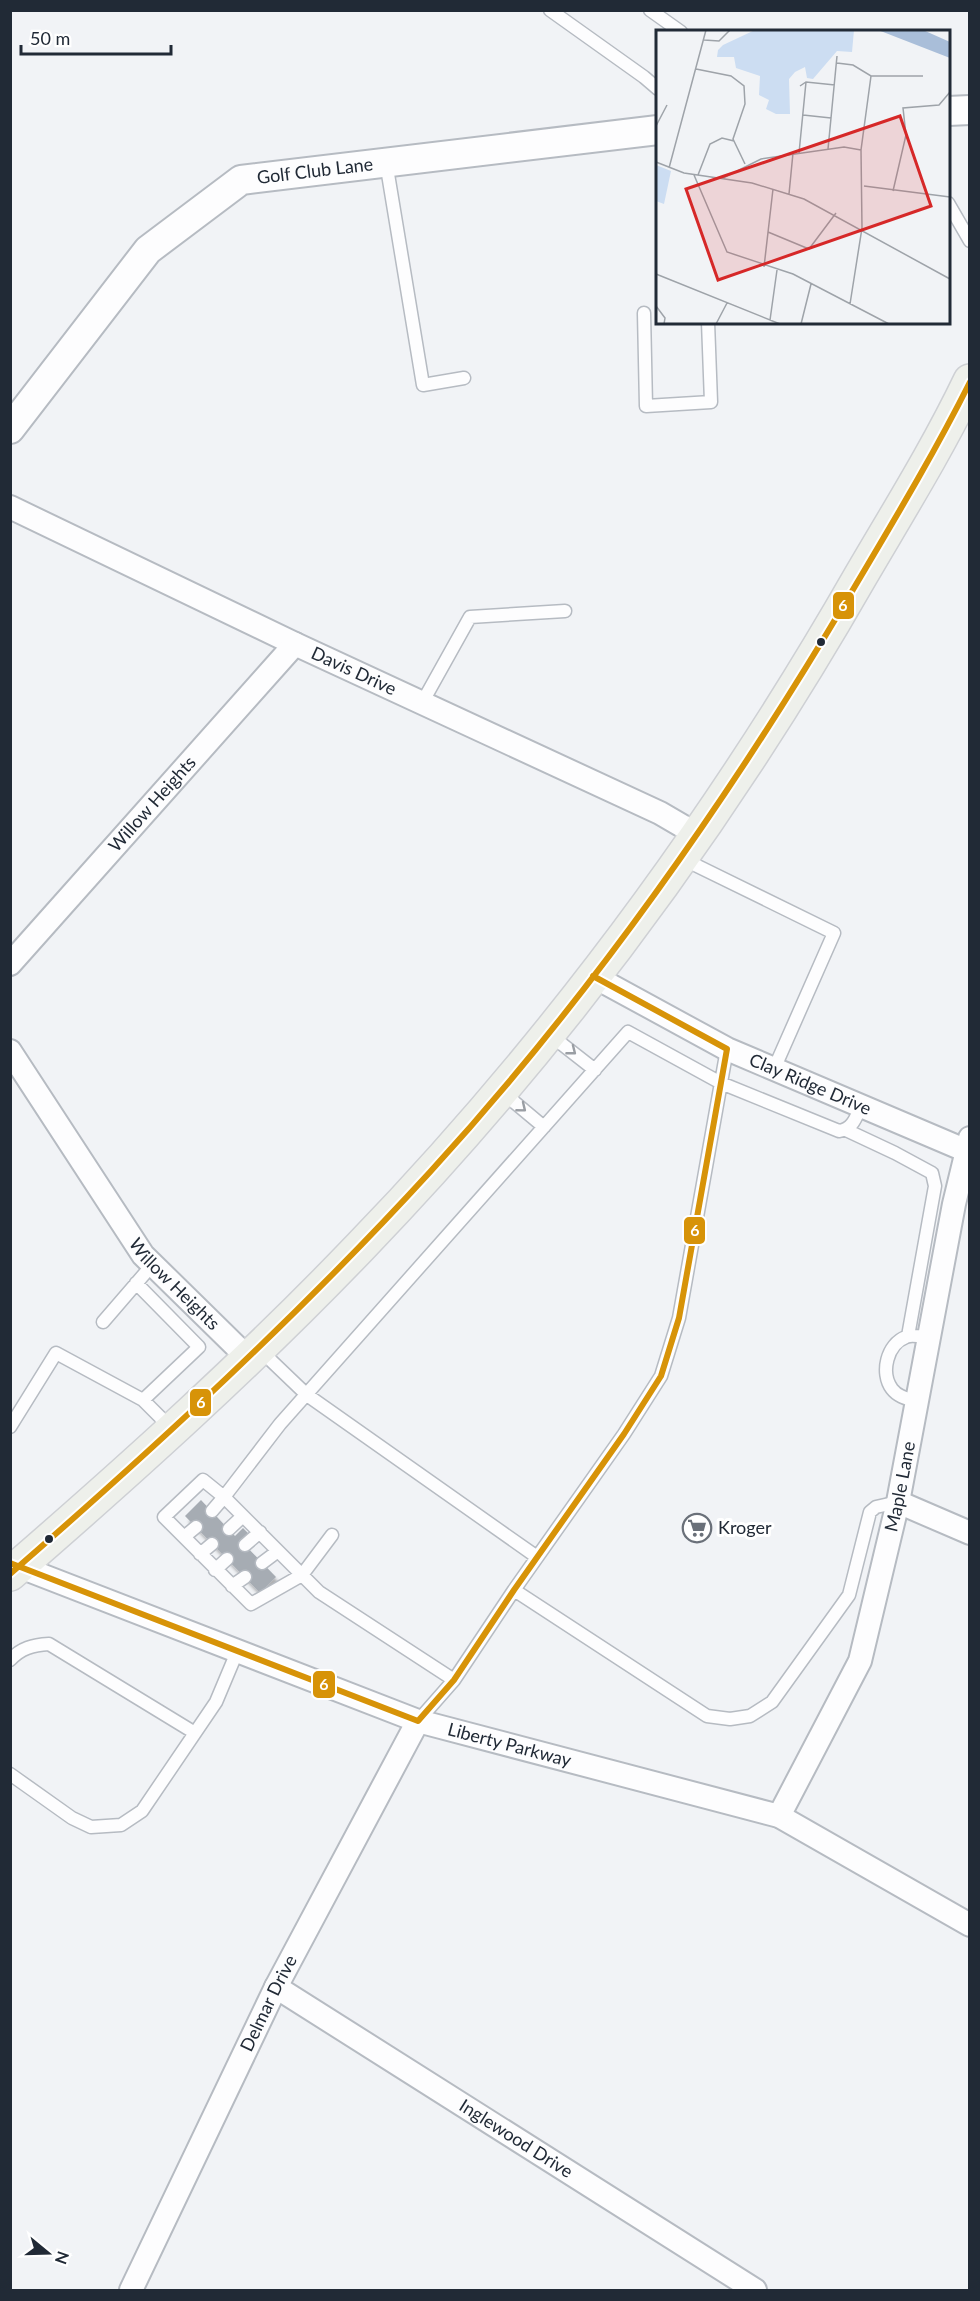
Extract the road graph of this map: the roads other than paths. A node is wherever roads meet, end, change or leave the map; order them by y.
1 (550, 10) edge
2 (650, 10) edge
3 (678, 30) edge
4 (656, 88) edge
5 (969, 110) edge
6 (950, 111) edge
7 (656, 130) edge
8 (386, 162) junction
9 (950, 206) edge
10 (969, 241) edge
11 (644, 314) dead end
12 (708, 324) edge
13 (464, 378) dead end
14 (969, 388) edge
15 (10, 429) edge
16 (10, 507) edge
17 (565, 610) dead end
18 (296, 644) junction
19 (422, 703) junction
20 (688, 846) junction
21 (10, 964) edge
22 (593, 976) junction
23 (548, 1033) junction
24 (727, 1049) junction
25 (10, 1051) edge
26 (774, 1069) junction
27 (595, 1070) junction
28 (721, 1083) junction
29 (500, 1090) junction
30 (861, 1106) junction
31 (544, 1126) junction
32 (846, 1130) junction
33 (968, 1144) edge
34 (962, 1208) edge
35 (153, 1264) junction
36 (136, 1283) junction
37 (103, 1322) dead end
38 (199, 1328) junction
39 (919, 1337) junction
40 (254, 1354) junction
41 (307, 1395) junction
42 (143, 1400) junction
43 (917, 1402) junction
44 (10, 1427) edge
45 (173, 1429) junction
46 (224, 1497) junction
47 (898, 1502) junction
48 (212, 1511) dead end
49 (243, 1515) junction
50 (196, 1527) dead end
51 (229, 1529) dead end
52 (260, 1532) junction
53 (969, 1533) edge
54 (332, 1535) dead end
55 (184, 1537) junction
56 (212, 1544) dead end
57 (245, 1545) dead end
58 (278, 1551) junction
59 (200, 1554) junction
60 (537, 1557) junction
61 (227, 1559) dead end
62 (262, 1563) dead end
63 (13, 1568) edge
64 (215, 1570) junction
65 (302, 1575) junction
66 (245, 1577) dead end
67 (232, 1586) junction
68 (514, 1590) junction
69 (237, 1652) junction
70 (10, 1660) edge
71 (454, 1680) junction
72 (418, 1721) junction
73 (195, 1733) junction
74 (10, 1774) edge
75 (779, 1816) junction
76 (969, 1925) edge
77 (276, 1987) junction
78 (131, 2290) edge
79 (755, 2290) edge

1 - 4 lane
2 - 3 lane
5 - 6 street
7 - 8 street, Golf Club Lane
8 - 13 lane
8 - 15 street, Golf Club Lane
9 - 10 lane
11 - 12 lane
14 - 20 main road
16 - 18 street, Davis Drive
17 - 19 lane
18 - 19 street, Davis Drive
18 - 21 street, Willow Heights
19 - 20 street, Davis Drive
20 - 22 main road
20 - 26 lane
22 - 23 main road
22 - 24 street, Clay Ridge Drive
23 -> 27 lane
23 - 29 main road
24 - 26 street, Clay Ridge Drive
24 - 28 lane
25 - 35 street, Willow Heights
26 - 30 street, Clay Ridge Drive
27 - 28 lane
27 - 31 lane
28 - 32 lane
28 - 60 lane
29 -> 31 lane
29 - 40 main road
30 - 32 lane
30 - 33 street, Clay Ridge Drive
31 - 41 lane
32 - 39 lane
33 - 34 street, Maple Lane
34 - 39 street, Maple Lane
35 - 36 lane
35 - 38 street, Willow Heights
36 - 37 lane
36 - 38 lane
38 - 40 street, Willow Heights
38 - 42 lane
39 - 43 street, Maple Lane
39 - 43 lane
40 - 41 lane
40 - 45 main road
41 - 46 lane
41 - 60 lane
42 - 44 lane
42 - 45 lane
43 - 47 street, Maple Lane
45 - 63 main road
46 - 48 lane
46 - 49 lane
46 - 55 lane
47 - 53 street
47 - 68 lane
47 - 75 street, Maple Lane
49 - 51 lane
49 - 52 lane
50 - 55 lane
52 - 57 lane
52 - 58 lane
54 - 65 lane
55 - 59 lane
56 - 59 lane
58 - 62 lane
58 - 65 lane
59 - 64 lane
60 - 68 lane
61 - 64 lane
63 - 69 street, Liberty Parkway
64 - 67 lane
65 - 67 lane
65 - 71 lane
66 - 67 lane
68 - 71 lane
69 - 72 street, Liberty Parkway
69 - 73 lane
70 - 73 lane
71 - 72 lane
72 - 75 street, Liberty Parkway
72 - 77 street, Delmar Drive
73 - 74 lane
75 - 76 street, Liberty Parkway
77 - 78 street, Delmar Drive
77 - 79 street, Inglewood Drive

